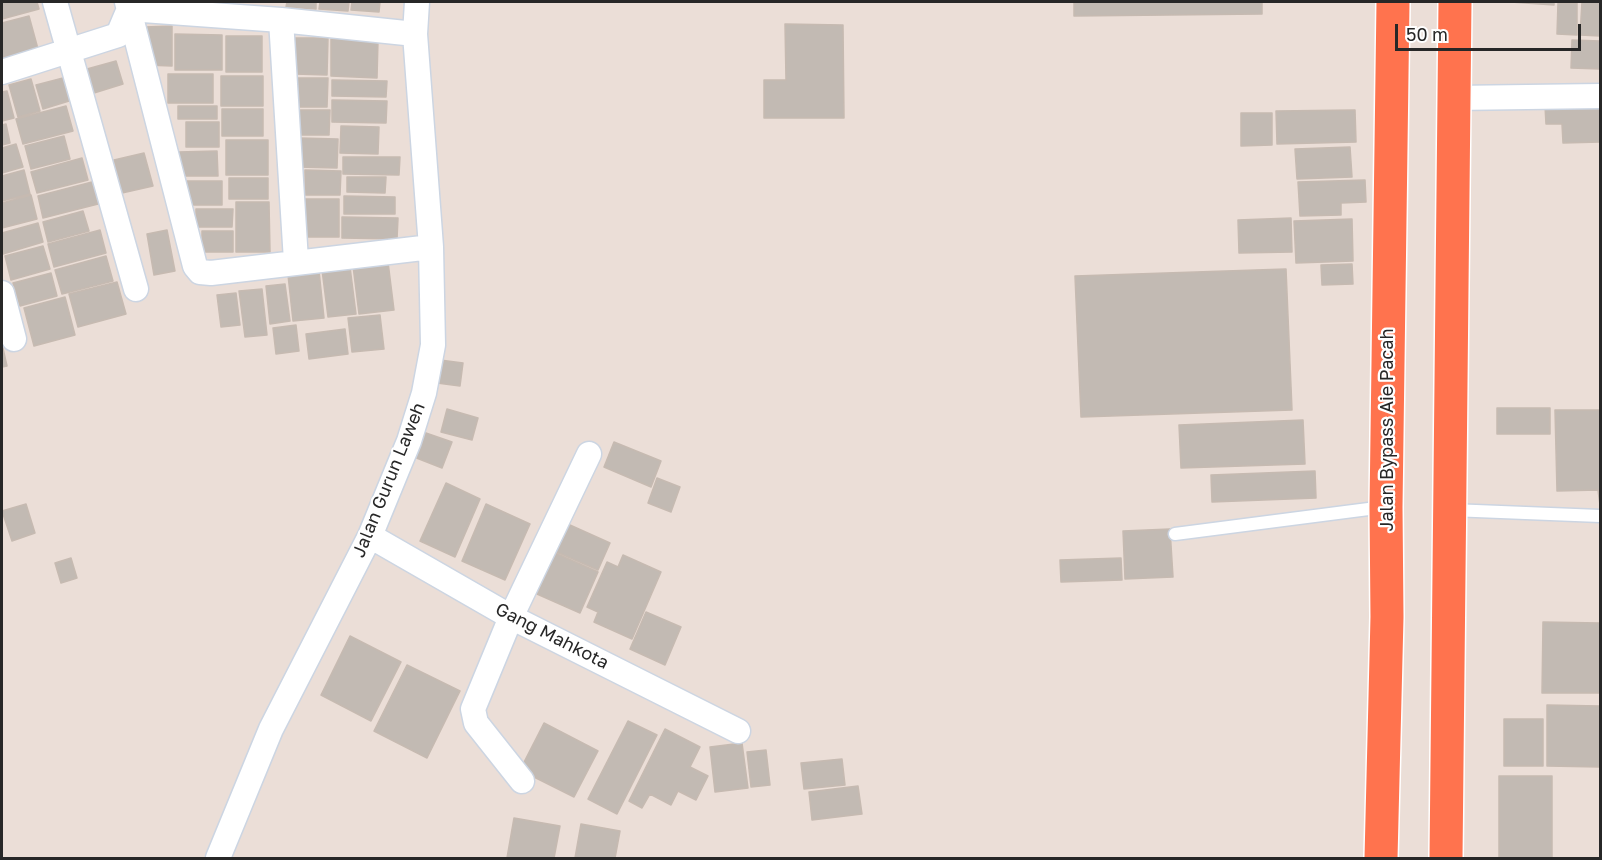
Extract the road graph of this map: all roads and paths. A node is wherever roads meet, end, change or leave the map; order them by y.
1 (55, 2) edge
2 (417, 2) edge
3 (1393, 2) edge
4 (1455, 2) edge
5 (128, 5) edge
6 (280, 20) junction
7 (415, 34) junction
8 (68, 51) junction
9 (2, 72) edge
10 (1600, 96) edge
11 (1454, 98) junction
12 (431, 247) junction
13 (296, 261) junction
14 (136, 289) dead end
15 (2, 293) edge
16 (14, 339) dead end
17 (589, 454) dead end
18 (1386, 507) junction
19 (1450, 510) junction
20 (1600, 516) edge
21 (1175, 534) dead end
22 (370, 536) junction
23 (511, 617) junction
24 (738, 730) dead end
25 (522, 782) dead end
26 (218, 858) edge
27 (1381, 858) edge
28 (1446, 858) edge

1 - 8 street
2 - 7 street, Jalan Gurun Laweh
3 - 18 highway, Jalan Bypass Aie Pacah
4 - 11 highway
5 - 6 street
5 - 8 street
5 - 13 street
6 - 7 street
6 - 13 street
7 - 12 street, Jalan Gurun Laweh
8 - 9 street
8 - 14 street
10 - 11 street
11 - 19 highway
12 - 13 street
12 - 22 street, Jalan Gurun Laweh
15 - 16 street
17 - 23 street
18 - 21 lane
18 - 27 highway, Jalan Bypass Aie Pacah
19 - 20 lane
19 - 28 highway
22 - 23 street, Gang Mahkota
22 - 26 street, Jalan Gurun Laweh
23 - 24 street, Gang Mahkota
23 - 25 street

